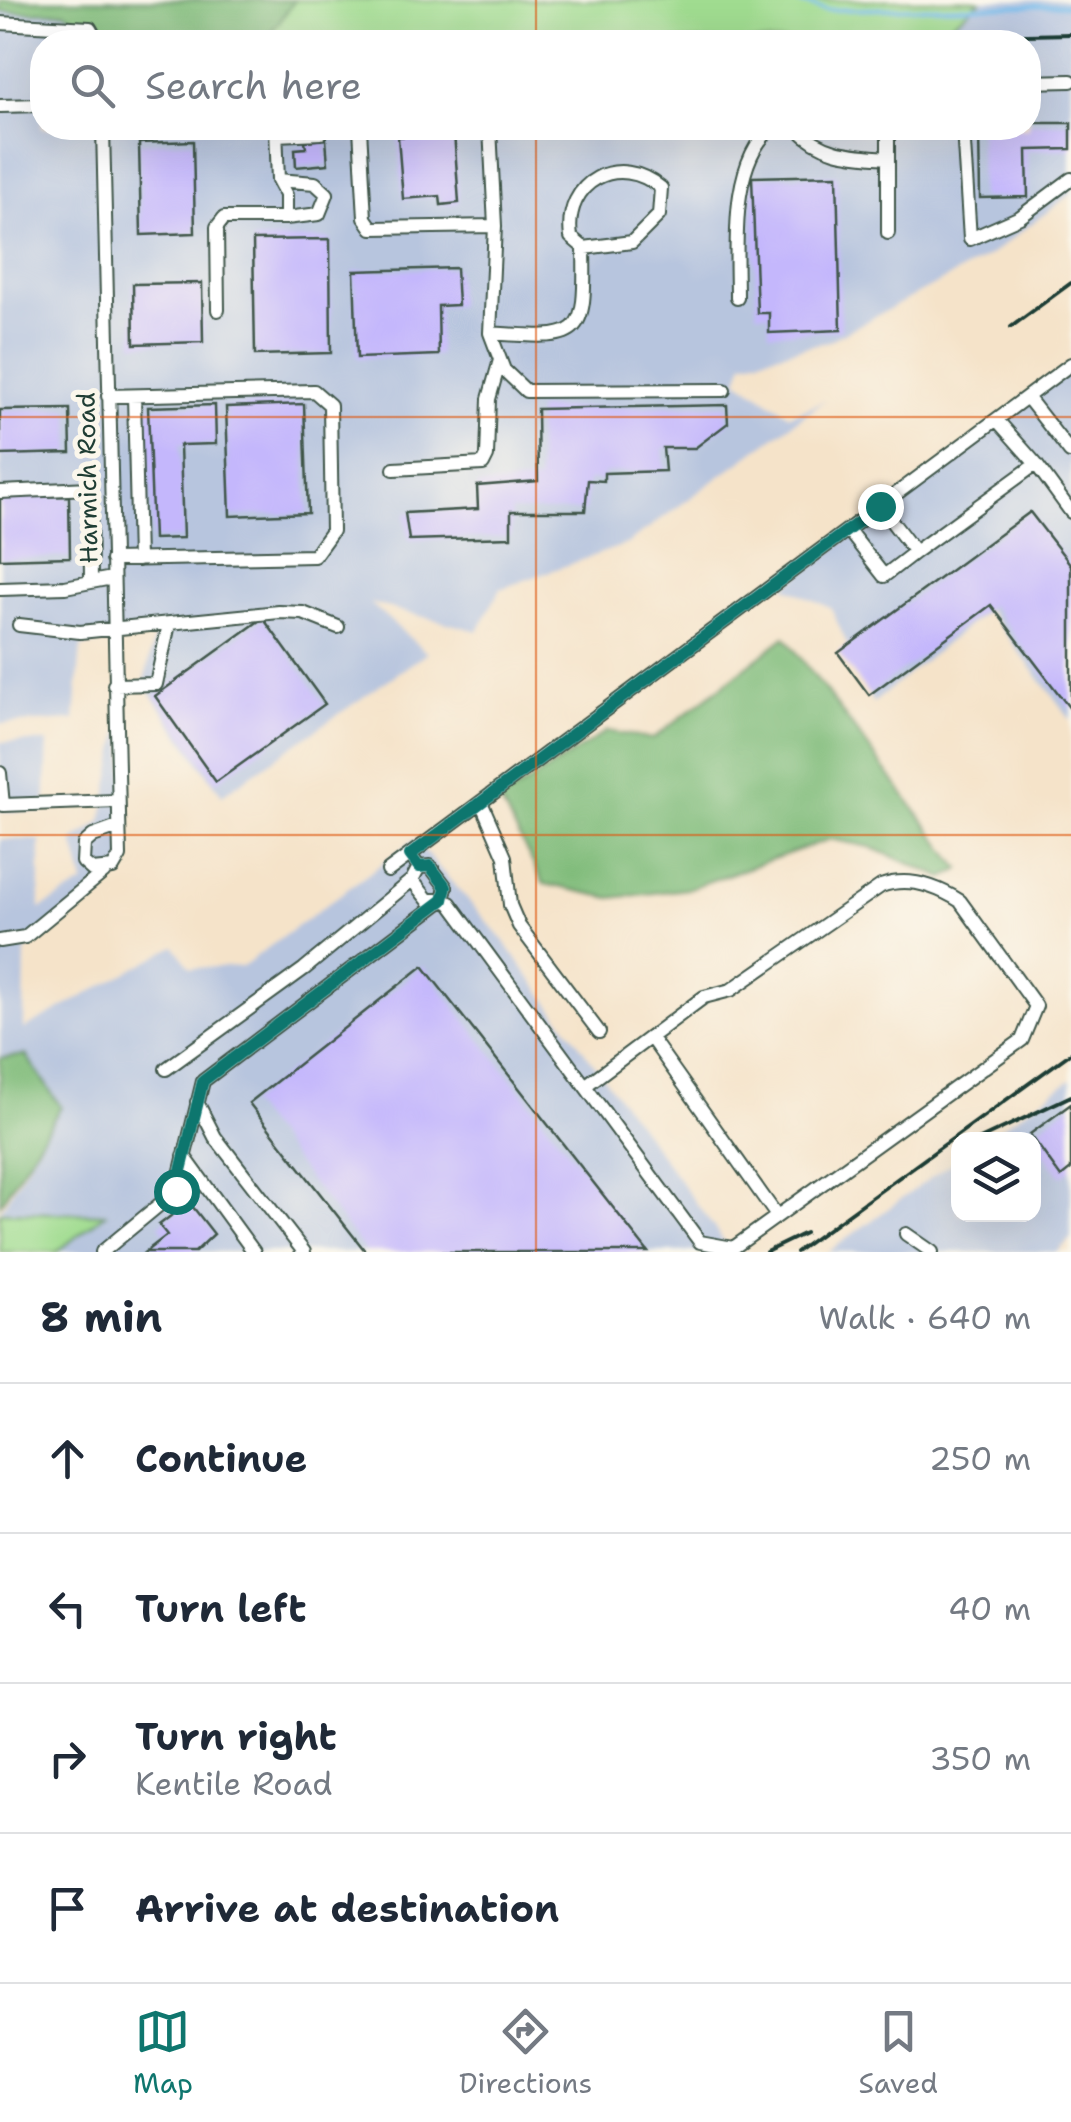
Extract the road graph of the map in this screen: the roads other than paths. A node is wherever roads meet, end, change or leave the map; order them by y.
1 (0, 23) edge
2 (91, 30) edge
3 (1071, 81) edge
4 (1041, 82) edge
5 (30, 105) edge
6 (0, 106) edge
7 (103, 140) edge
8 (276, 140) edge
9 (361, 140) edge
10 (490, 140) edge
11 (764, 140) edge
12 (810, 140) edge
13 (888, 140) edge
14 (964, 140) edge
15 (888, 158) junction
16 (1071, 179) edge
17 (278, 180) junction
18 (286, 218) junction
19 (494, 226) junction
20 (888, 234) dead end
21 (584, 248) junction
22 (737, 298) dead end
23 (218, 310) dead end
24 (490, 333) junction
25 (500, 358) junction
26 (1069, 370) edge
27 (724, 390) dead end
28 (108, 396) junction
29 (134, 396) junction
30 (1027, 397) junction
31 (996, 420) junction
32 (1070, 452) edge
33 (1036, 464) junction
34 (394, 469) dead end
35 (90, 488) junction
36 (110, 488) junction
37 (0, 492) edge
38 (880, 506) junction
39 (1071, 512) edge
40 (848, 530) junction
41 (915, 552) junction
42 (112, 560) junction
43 (138, 560) junction
44 (112, 578) junction
45 (91, 580) junction
46 (0, 589) edge
47 (169, 624) junction
48 (18, 625) dead end
49 (338, 627) dead end
50 (113, 630) junction
51 (114, 685) junction
52 (0, 773) edge
53 (117, 801) junction
54 (482, 802) junction
55 (118, 827) junction
56 (410, 855) junction
57 (104, 872) junction
58 (388, 872) dead end
59 (416, 874) junction
60 (443, 900) junction
61 (0, 941) edge
62 (599, 1032) dead end
63 (651, 1038) junction
64 (166, 1068) dead end
65 (585, 1086) junction
66 (197, 1102) junction
67 (184, 1156) junction
68 (777, 1216) junction
69 (906, 1234) dead end
70 (698, 1247) edge
71 (102, 1252) edge
72 (254, 1252) edge
73 (304, 1252) edge
74 (932, 1252) edge

1 - 2 street
3 - 4 street
5 - 6 street
7 - 28 street, Harmich Road
8 - 17 street
9 - 19 street
10 - 19 street
11 - 22 street
12 - 15 street
13 - 15 street
14 - 16 street
15 - 20 street
17 - 18 street
17 - 18 street
18 - 23 street
19 - 24 street
21 - 21 street
21 - 24 street
24 - 25 street
25 - 27 street
25 - 34 street
26 - 30 street
28 - 29 street
28 - 36 street, Harmich Road
29 - 43 street
29 - 43 street
30 - 31 street
30 - 32 street
31 - 33 street
31 - 38 street
33 - 39 street
33 - 41 street
35 - 36 street
35 - 37 street
35 - 45 street
36 - 42 street, Harmich Road
38 - 40 street
38 - 41 street
40 - 41 street
40 - 54 street
42 - 43 street
42 - 44 street, Harmich Road
44 - 45 street
44 - 50 street, Harmich Road
45 - 46 street
47 - 49 street
47 - 50 street
47 - 51 street
48 - 50 street
50 - 51 street, Harmich Road
51 - 53 street, Harmich Road
52 - 53 street
53 - 55 street, Harmich Road
54 - 56 street
54 - 62 street
55 - 57 street, Harmich Road
55 - 57 street
56 - 58 street
56 - 59 street
57 - 61 street
59 - 60 street
59 - 60 street
59 - 64 street
60 - 65 street
60 - 66 street
63 - 65 street
63 - 68 street
63 - 68 street
65 - 70 street
66 - 67 street
66 - 73 street
67 - 71 street
67 - 72 street
68 - 70 street
69 - 74 street

